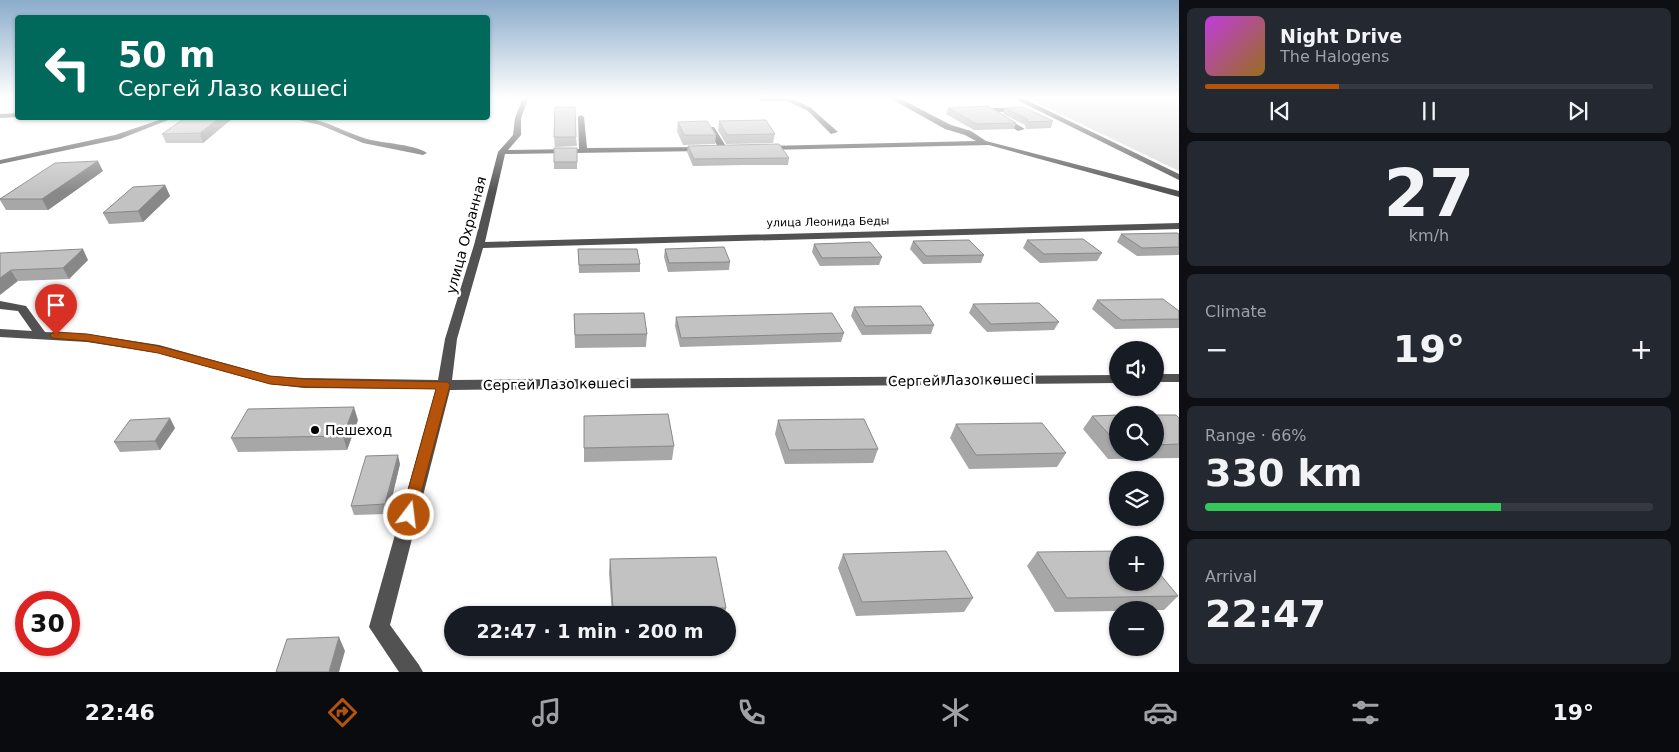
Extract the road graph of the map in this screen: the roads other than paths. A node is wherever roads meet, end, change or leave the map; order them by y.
1 (141, 128) edge
2 (335, 128) edge
3 (517, 128) edge
4 (582, 128) edge
5 (830, 128) edge
6 (949, 128) edge
7 (1078, 128) edge
8 (711, 129) edge
9 (834, 132) dead end
10 (984, 143) junction
11 (723, 148) junction
12 (732, 148) edge
13 (752, 148) edge
14 (583, 150) junction
15 (502, 152) junction
16 (423, 153) dead end
17 (0, 162) edge
18 (1179, 177) edge
19 (1179, 194) edge
20 (1179, 226) edge
21 (478, 244) junction
22 (0, 305) edge
23 (0, 333) edge
24 (40, 334) junction
25 (1164, 378) edge
26 (1179, 378) edge
27 (1109, 379) edge
28 (444, 385) junction
29 (412, 672) edge

1 - 17 street
2 - 16 street
3 - 15 street, улица Охранная
4 - 14 street
5 - 9 street
6 - 10 street
7 - 18 street
8 - 11 street
10 - 13 street
10 - 19 street
11 - 12 street
11 - 14 street
14 - 15 street
15 - 21 street, улица Охранная
20 - 21 street, улица Леонида Беды
21 - 28 street, улица Охранная
22 - 24 street
23 - 24 street, Сергей Лазо көшесі
24 - 28 street, Сергей Лазо көшесі
25 - 26 street
27 - 28 street, Сергей Лазо көшесі
28 - 29 street, улица Охранная

